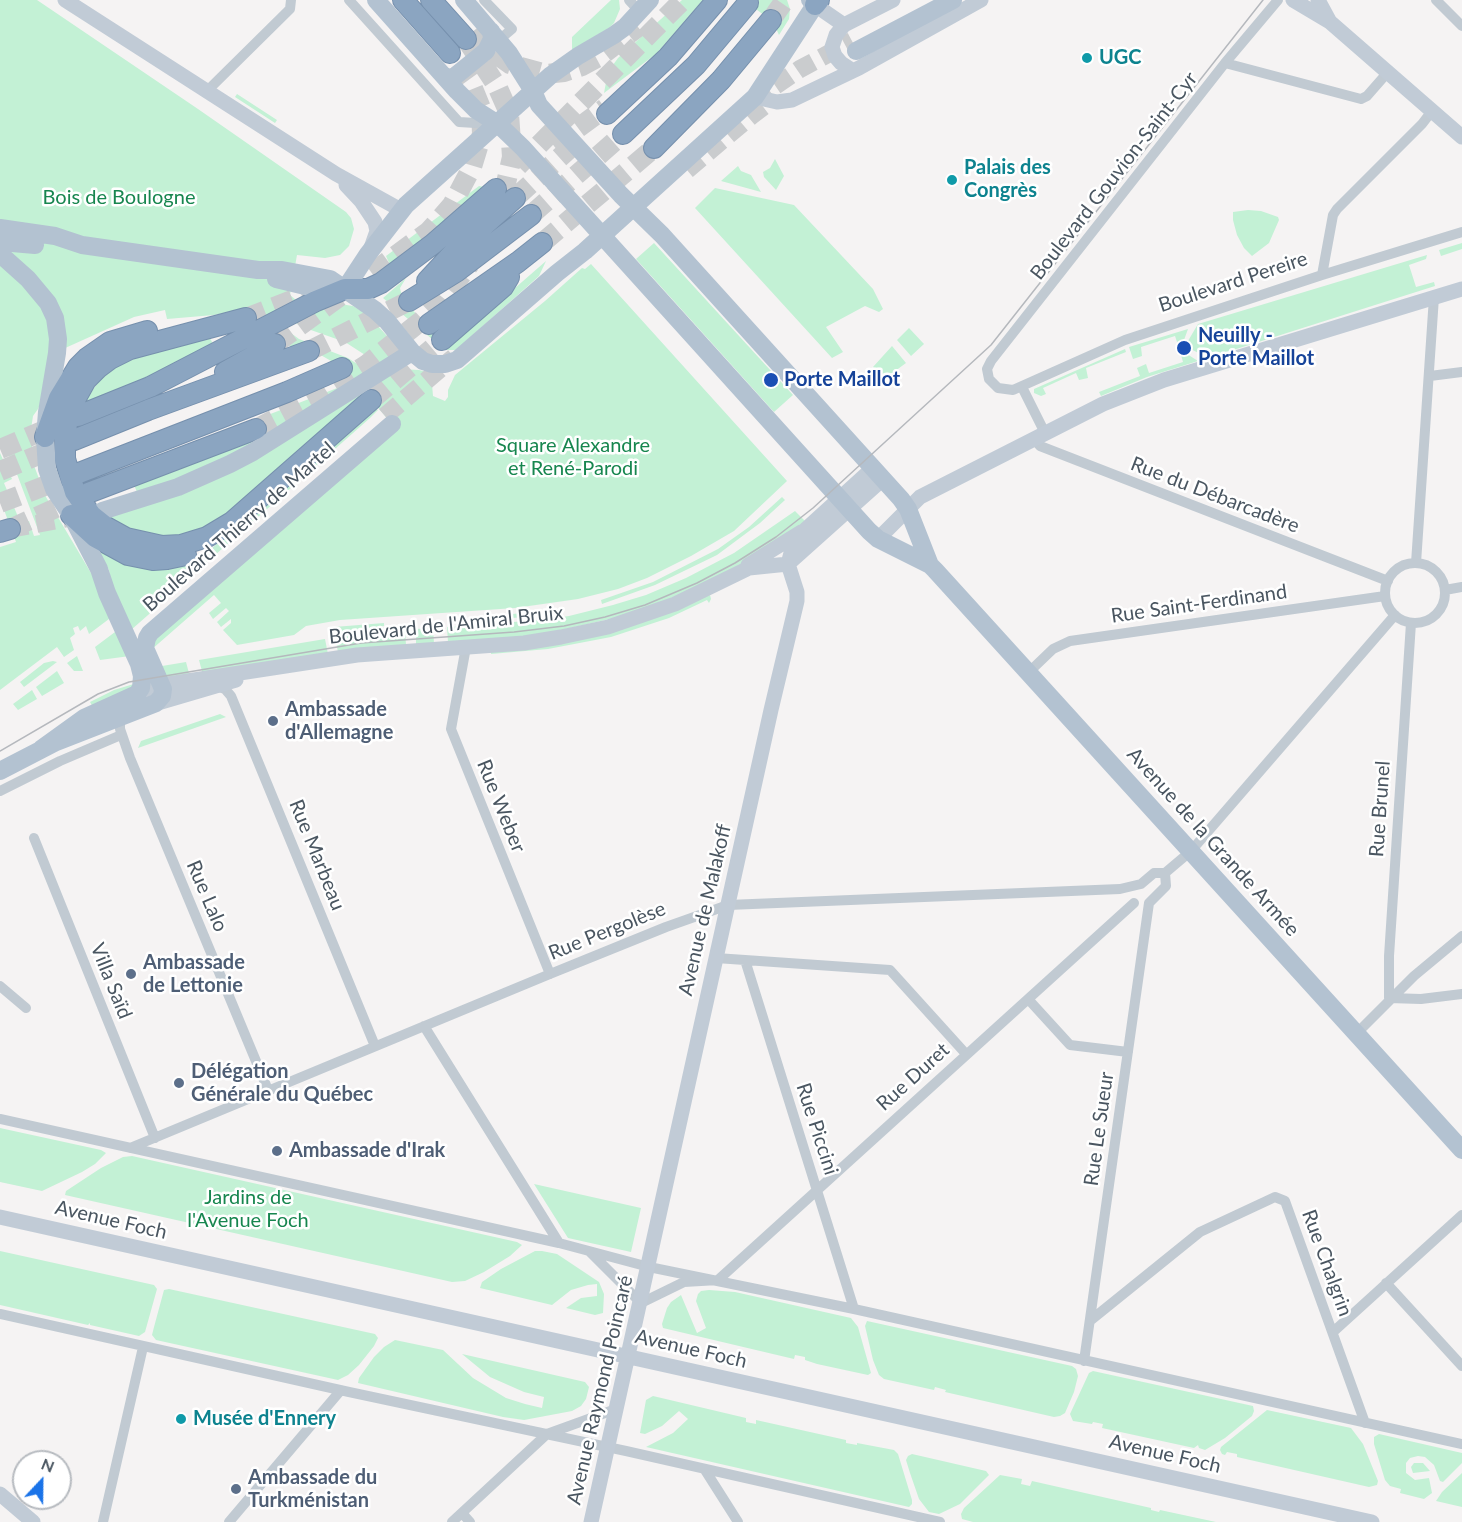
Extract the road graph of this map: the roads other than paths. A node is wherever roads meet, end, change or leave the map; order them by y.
1 (65, 0) edge
2 (291, 0) edge
3 (349, 0) edge
4 (376, 0) edge
5 (403, 0) edge
6 (432, 0) edge
7 (464, 0) edge
8 (484, 0) edge
9 (717, 0) edge
10 (893, 0) edge
11 (930, 0) edge
12 (953, 0) edge
13 (981, 0) edge
14 (1278, 0) edge
15 (1293, 0) edge
16 (1318, 0) edge
17 (1436, 0) edge
18 (815, 2) edge
19 (643, 3) edge
20 (748, 3) dead end
21 (771, 20) tunnel mouth
22 (1330, 22) junction
23 (1462, 26) edge
24 (488, 38) junction
25 (851, 39) junction
26 (450, 53) tunnel mouth
27 (1225, 63) junction
28 (853, 71) junction
29 (1388, 72) junction
30 (445, 76) junction
31 (207, 91) junction
32 (533, 91) junction
33 (755, 97) junction
34 (606, 111) tunnel mouth
35 (1432, 111) junction
36 (498, 124) junction
37 (623, 134) tunnel mouth
38 (1462, 137) edge
39 (654, 148) tunnel mouth
40 (336, 174) junction
41 (496, 189) tunnel mouth
42 (515, 198) tunnel mouth
43 (634, 206) junction
44 (401, 210) junction
45 (531, 214) tunnel mouth
46 (0, 228) edge
47 (1462, 232) edge
48 (602, 236) junction
49 (0, 242) edge
50 (542, 243) tunnel mouth
51 (82, 245) junction
52 (0, 254) edge
53 (368, 254) junction
54 (518, 262) junction
55 (1322, 275) junction
56 (345, 289) junction
57 (1462, 289) edge
58 (1434, 297) junction
59 (246, 318) tunnel mouth
60 (224, 322) junction
61 (429, 324) tunnel mouth
62 (442, 340) tunnel mouth
63 (275, 344) tunnel mouth
64 (309, 351) tunnel mouth
65 (412, 352) junction
66 (342, 368) dead end
67 (1462, 372) edge
68 (1430, 376) junction
69 (1022, 387) junction
70 (365, 392) junction
71 (166, 404) junction
72 (78, 416) tunnel mouth
73 (256, 429) tunnel mouth
74 (1039, 435) junction
75 (45, 437) junction
76 (74, 440) tunnel mouth
77 (79, 473) tunnel mouth
78 (878, 474) junction
79 (88, 493) tunnel mouth
80 (845, 504) junction
81 (908, 509) junction
82 (102, 511) tunnel mouth
83 (71, 515) junction
84 (232, 522) junction
85 (806, 529) junction
86 (878, 539) junction
87 (1416, 563) junction
88 (788, 564) junction
89 (930, 565) junction
90 (726, 580) junction
91 (1388, 581) junction
92 (1462, 587) edge
93 (1445, 590) junction
94 (1385, 596) junction
95 (1395, 615) junction
96 (1411, 623) junction
97 (465, 647) junction
98 (134, 653) junction
99 (270, 670) junction
100 (1029, 672) junction
101 (162, 686) junction
102 (216, 686) junction
103 (144, 699) junction
104 (123, 715) junction
105 (121, 735) junction
106 (41, 749) junction
107 (0, 771) edge
108 (0, 791) edge
109 (34, 838) dead end
110 (1191, 851) junction
111 (1165, 873) junction
112 (1135, 885) junction
113 (1151, 900) junction
114 (1134, 903) junction
115 (728, 905) junction
116 (1462, 936) edge
117 (716, 958) junction
118 (745, 960) junction
119 (550, 974) junction
120 (0, 986) edge
121 (1462, 994) edge
122 (1389, 998) junction
123 (1028, 999) junction
124 (26, 1008) dead end
125 (424, 1026) junction
126 (1356, 1034) junction
127 (375, 1046) junction
128 (1128, 1052) junction
129 (966, 1053) junction
130 (268, 1090) junction
131 (0, 1119) edge
132 (155, 1138) junction
133 (129, 1148) junction
134 (1462, 1150) edge
135 (817, 1189) junction
136 (1462, 1215) edge
137 (0, 1217) edge
138 (559, 1243) junction
139 (589, 1251) junction
140 (649, 1267) junction
141 (718, 1280) junction
142 (1386, 1283) junction
143 (641, 1303) junction
144 (854, 1309) junction
145 (0, 1314) edge
146 (1091, 1320) junction
147 (1333, 1332) junction
148 (143, 1347) junction
149 (628, 1357) junction
150 (1084, 1360) junction
151 (1462, 1366) edge
152 (341, 1390) junction
153 (616, 1409) junction
154 (1365, 1423) junction
155 (547, 1434) junction
156 (1462, 1444) edge
157 (608, 1447) junction
158 (705, 1470) junction
159 (0, 1494) edge
160 (462, 1513) junction
161 (922, 1520) edge
162 (33, 1522) edge
163 (104, 1522) edge
164 (229, 1522) edge
165 (452, 1522) edge
166 (470, 1522) edge
167 (591, 1522) edge
168 (738, 1522) edge
169 (940, 1522) edge
170 (1372, 1522) edge

1 - 31 street
2 - 31 street
3 - 36 street
4 - 30 main road
5 - 26 highway
6 - 24 highway
7 - 24 main road
8 - 24 street
9 - 34 highway
10 - 25 street
11 - 25 main road
12 - 25 main road
13 - 28 street
14 - 27 street, Boulevard Gouvion-Saint-Cyr
15 - 22 street
16 - 22 street
17 - 23 street
18 - 25 street
18 - 33 main road
19 - 32 main road
20 - 37 highway
21 - 39 highway
22 - 29 street
24 - 30 main road
24 - 32 main road
25 - 28 street
27 - 29 street
27 - 69 street, Boulevard Gouvion-Saint-Cyr
28 - 33 street
29 - 35 street
30 - 36 main road
31 - 40 street
32 - 36 main road
32 - 43 main road
33 - 43 main road
35 - 38 street
35 - 55 street
36 - 44 main road
36 - 48 main road
40 - 44 street
40 - 53 street
41 - 56 highway
42 - 45 highway
43 - 48 main road
43 - 78 main road
44 - 53 main road
46 - 51 main road
47 - 55 street, Boulevard Pereire
48 - 65 main road
48 - 80 main road
49 - 51 main road
50 - 54 highway
51 - 56 main road
52 - 75 main road
53 - 56 main road
54 - 61 highway
54 - 62 highway
55 - 69 street, Boulevard Pereire
56 - 65 main road
56 - 72 highway
57 - 58 street
58 - 68 street
58 - 74 street
59 - 60 highway
60 - 75 highway
60 - 84 highway
63 - 71 highway
64 - 71 highway
65 - 70 main road
66 - 77 highway
67 - 68 street
68 - 87 street
69 - 74 street
70 - 82 main road
70 - 84 highway
71 - 76 highway
73 - 79 highway
74 - 81 street
74 - 91 street, Rue du Débarcadère
75 - 83 main road
78 - 80 street, Boulevard de l'Amiral Bruix
78 - 81 main road
80 - 85 street, Boulevard de l'Amiral Bruix
80 - 86 main road
80 - 88 street, Boulevard de l'Amiral Bruix
81 - 86 street
81 - 89 main road
83 - 84 highway
83 - 98 main road
85 - 88 street, Boulevard de l'Amiral Bruix
85 - 90 street, Boulevard de l'Amiral Bruix
86 - 89 main road
87 - 91 street
87 - 93 street
88 - 90 street, Boulevard de l'Amiral Bruix
88 - 115 street, Avenue de Malakoff
89 - 100 main road, Avenue de la Grande Armée
90 - 97 street, Boulevard de l'Amiral Bruix
91 - 94 street
92 - 93 street
93 - 96 street
94 - 95 street
94 - 100 street, Rue Saint-Ferdinand
95 - 96 street
95 - 110 street
96 - 122 street, Rue Brunel
97 - 99 street, Boulevard de l'Amiral Bruix
97 - 119 street, Rue Weber
98 - 101 main road, Boulevard Thierry de Martel
98 - 103 main road
99 - 101 street, Boulevard de l'Amiral Bruix
99 - 102 street, Boulevard de l'Amiral Bruix
100 - 110 main road, Avenue de la Grande Armée
101 - 103 main road
102 - 103 street, Boulevard de l'Amiral Bruix
102 - 127 street, Rue Marbeau
103 - 104 main road, Boulevard de l'Amiral Bruix
103 - 106 main road, Boulevard de l'Amiral Bruix
104 - 105 street, Rue Lalo
104 - 106 main road, Boulevard de l'Amiral Bruix
105 - 108 street
105 - 130 street, Rue Lalo
106 - 107 main road, Boulevard de l'Amiral Bruix
109 - 132 street, Villa Saïd
110 - 111 street
110 - 126 main road, Avenue de la Grande Armée
111 - 112 street, Rue Pergolèse
111 - 113 street, Rue Le Sueur
112 - 113 street
112 - 114 street
112 - 115 street, Rue Pergolèse
113 - 114 street
113 - 128 street, Rue Le Sueur
114 - 123 street, Rue Duret
115 - 117 street, Avenue de Malakoff
115 - 119 street, Rue Pergolèse
116 - 122 street
117 - 118 street
117 - 140 street, Avenue de Malakoff
118 - 129 street
118 - 135 street, Rue Piccini
119 - 125 street, Rue Pergolèse
120 - 124 street
121 - 122 street
122 - 126 street
123 - 128 street
123 - 129 street, Rue Duret
125 - 127 street, Rue Pergolèse
125 - 138 street
126 - 134 main road, Avenue de la Grande Armée
127 - 130 street, Rue Pergolèse
128 - 146 street, Rue Le Sueur
129 - 135 street, Rue Duret
130 - 132 street, Rue Pergolèse
131 - 133 street, Avenue Foch
132 - 133 street, Rue Pergolèse
133 - 138 street, Avenue Foch
135 - 141 street, Rue Duret
135 - 144 street, Rue Piccini
136 - 142 street
137 - 149 street, Avenue Foch
138 - 139 street, Avenue Foch
139 - 140 street, Avenue Foch
139 - 143 street, Avenue Foch
140 - 141 street, Avenue Foch
140 - 143 street, Avenue Raymond Poincaré
141 - 143 street, Avenue Foch
141 - 144 street, Avenue Foch
142 - 147 street
142 - 151 street
143 - 149 street, Avenue Raymond Poincaré
144 - 150 street, Avenue Foch
145 - 148 street
146 - 147 street, Rue Chalgrin
146 - 150 street, Rue Le Sueur
147 - 154 street, Rue Chalgrin
148 - 152 street
148 - 163 street
149 - 153 street, Avenue Raymond Poincaré
149 - 170 street, Avenue Foch
150 - 154 street, Avenue Foch
152 - 155 street
152 - 164 street
153 - 155 street
153 - 157 street, Avenue Raymond Poincaré
154 - 156 street, Avenue Foch
155 - 157 street
155 - 160 street
157 - 158 street
157 - 167 street, Avenue Raymond Poincaré
158 - 161 street
158 - 168 street
159 - 162 street
160 - 165 street
160 - 166 street
161 - 169 street

